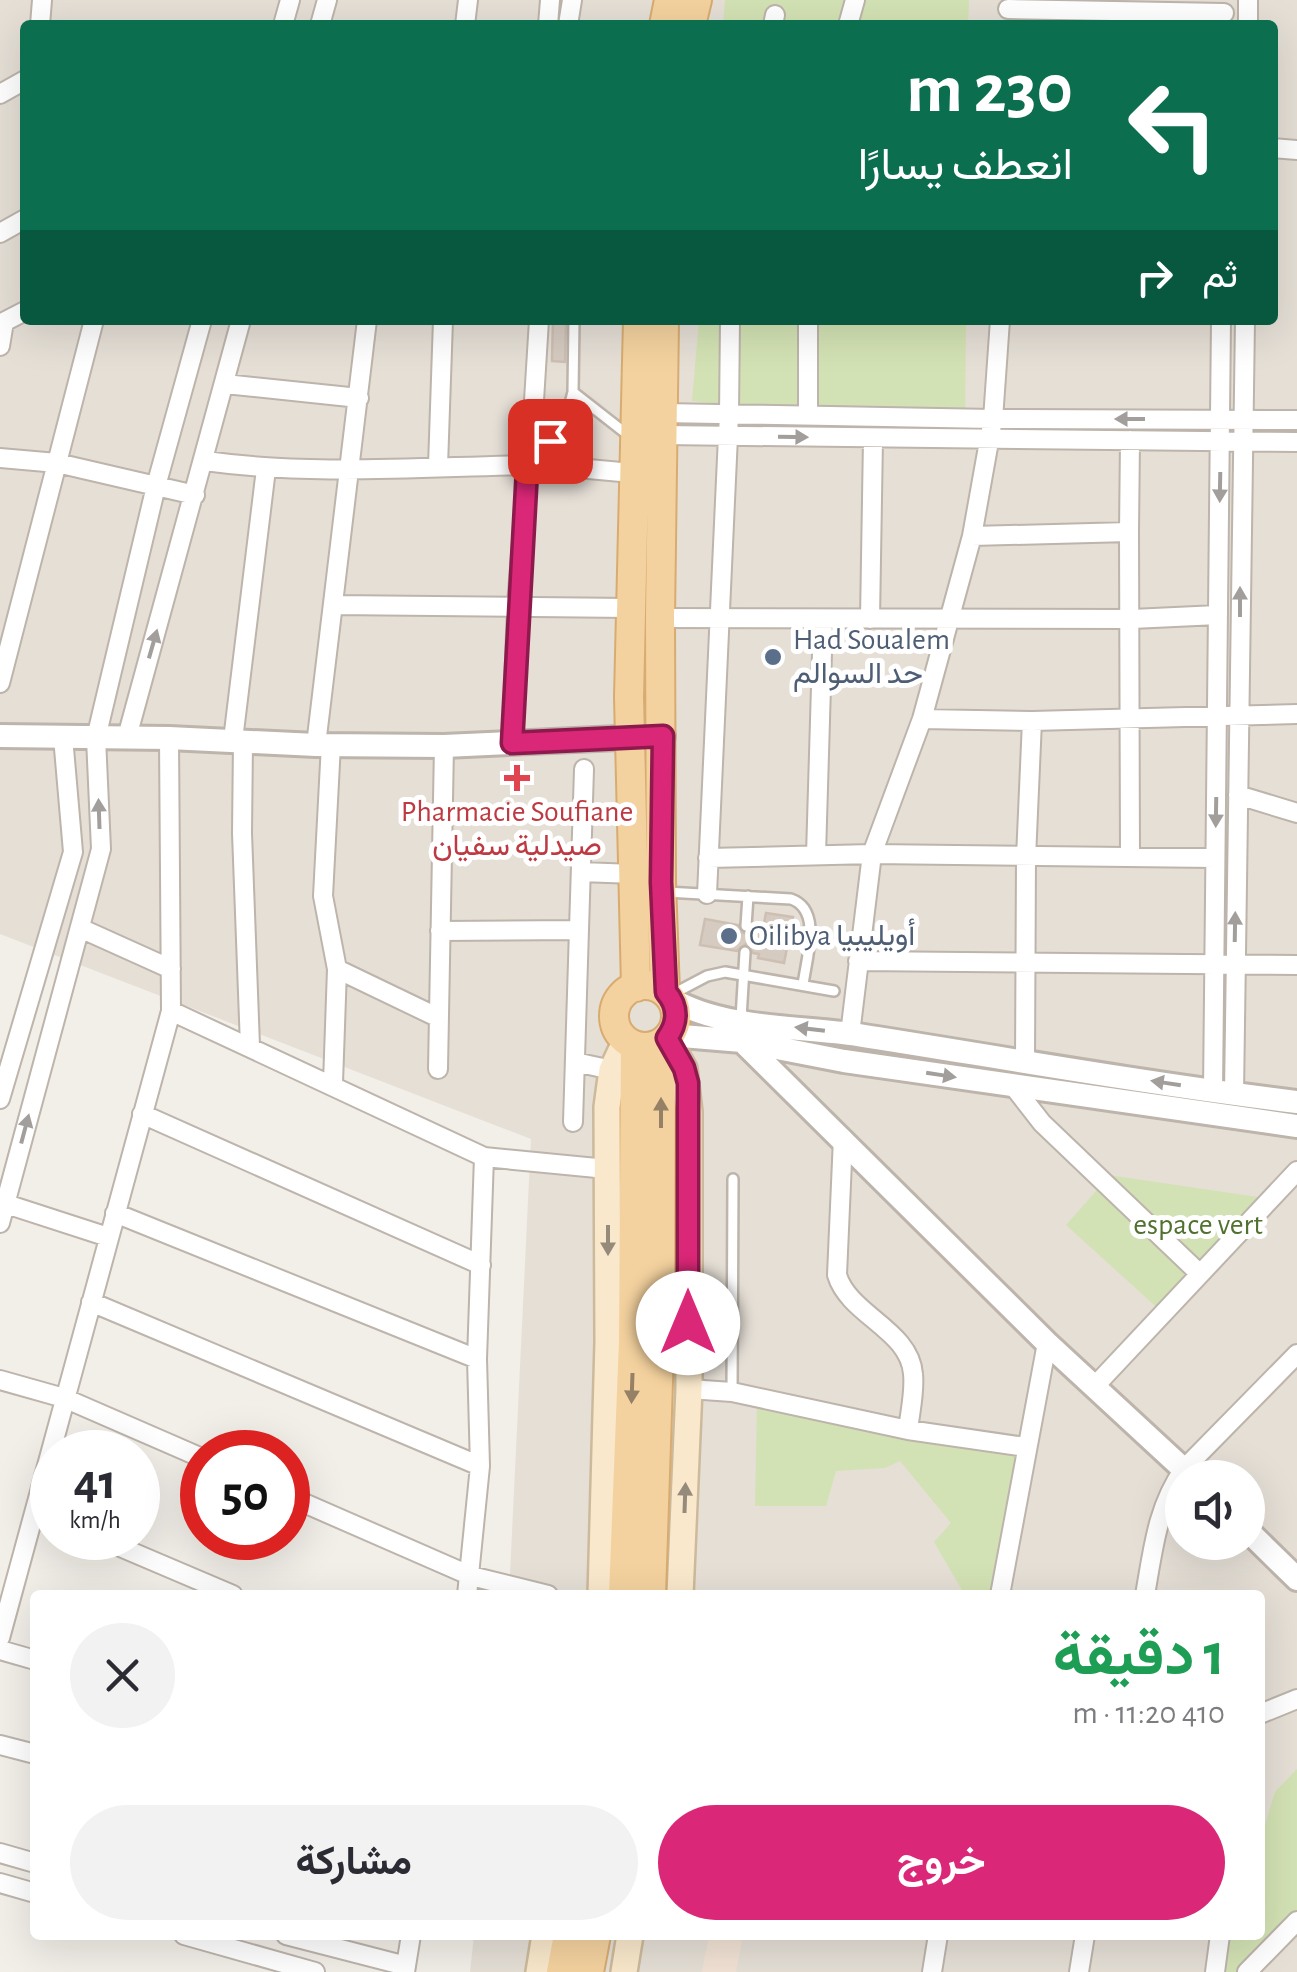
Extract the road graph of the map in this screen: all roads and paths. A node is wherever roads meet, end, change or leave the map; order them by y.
1 (1008, 11) edge
2 (1224, 13) edge
3 (1100, 18) edge
4 (2, 323) edge
5 (93, 325) edge
6 (201, 325) edge
7 (241, 325) edge
8 (366, 325) edge
9 (443, 325) edge
10 (539, 325) edge
11 (574, 325) edge
12 (639, 325) edge
13 (663, 325) edge
14 (730, 325) edge
15 (808, 325) edge
16 (1000, 325) edge
17 (1221, 325) edge
18 (1244, 325) edge
19 (0, 346) edge
20 (225, 384) junction
21 (573, 392) junction
22 (358, 398) junction
23 (729, 414) junction
24 (808, 415) junction
25 (1222, 418) junction
26 (1242, 418) junction
27 (993, 419) junction
28 (1297, 420) edge
29 (652, 429) junction
30 (728, 436) junction
31 (873, 438) junction
32 (989, 440) junction
33 (1130, 440) junction
34 (1221, 440) junction
35 (1242, 441) junction
36 (1297, 442) edge
37 (2, 454) edge
38 (205, 461) junction
39 (57, 463) junction
40 (532, 464) junction
41 (438, 466) junction
42 (266, 470) junction
43 (351, 470) junction
44 (632, 473) junction
45 (156, 486) junction
46 (195, 495) junction
47 (1129, 532) junction
48 (972, 536) junction
49 (517, 604) junction
50 (334, 605) junction
51 (631, 608) junction
52 (1218, 615) junction
53 (660, 618) junction
54 (719, 618) junction
55 (823, 618) junction
56 (870, 619) junction
57 (1132, 619) junction
58 (950, 620) junction
59 (0, 683) edge
60 (1297, 714) edge
61 (1240, 717) junction
62 (1132, 718) junction
63 (1217, 718) junction
64 (922, 719) junction
65 (1032, 721) junction
66 (0, 736) edge
67 (663, 736) junction
68 (62, 737) junction
69 (96, 738) junction
70 (127, 738) junction
71 (169, 738) junction
72 (629, 738) junction
73 (238, 741) junction
74 (512, 743) junction
75 (324, 745) junction
76 (444, 746) junction
77 (584, 769) dead end
78 (1238, 795) junction
79 (1297, 813) edge
80 (872, 854) junction
81 (816, 855) junction
82 (1130, 856) junction
83 (708, 858) junction
84 (1026, 858) junction
85 (1216, 858) junction
86 (580, 872) junction
87 (634, 874) junction
88 (662, 892) junction
89 (706, 894) junction
90 (748, 896) junction
91 (746, 926) dead end
92 (80, 928) junction
93 (579, 930) junction
94 (440, 931) junction
95 (745, 952) dead end
96 (858, 961) junction
97 (1026, 964) junction
98 (1212, 964) junction
99 (1234, 964) junction
100 (1297, 964) edge
101 (171, 969) junction
102 (337, 969) junction
103 (744, 974) junction
104 (803, 985) junction
105 (636, 986) junction
106 (834, 991) dead end
107 (669, 996) junction
108 (171, 1010) junction
109 (439, 1018) junction
110 (741, 1031) junction
111 (850, 1034) junction
112 (652, 1040) junction
113 (250, 1046) junction
114 (1025, 1061) junction
115 (575, 1062) junction
116 (438, 1069) dead end
117 (612, 1070) junction
118 (333, 1083) junction
119 (1014, 1086) junction
120 (1223, 1092) junction
121 (0, 1099) edge
122 (1297, 1102) edge
123 (142, 1114) junction
124 (573, 1122) dead end
125 (1297, 1126) edge
126 (843, 1138) junction
127 (484, 1157) junction
128 (607, 1169) junction
129 (1297, 1171) edge
130 (733, 1179) dead end
131 (2, 1210) edge
132 (115, 1213) junction
133 (108, 1237) junction
134 (480, 1266) junction
135 (1200, 1274) junction
136 (90, 1302) junction
137 (674, 1322) junction
138 (1047, 1342) junction
139 (1296, 1356) edge
140 (478, 1358) junction
141 (0, 1380) edge
142 (1094, 1386) junction
143 (689, 1389) junction
144 (732, 1392) junction
145 (64, 1398) junction
146 (58, 1430) edge
147 (908, 1430) junction
148 (1025, 1447) junction
149 (180, 1448) edge
150 (1174, 1460) edge
151 (1200, 1460) edge
152 (480, 1466) junction
153 (1165, 1499) edge
154 (310, 1507) edge
155 (30, 1535) edge
156 (1265, 1548) edge
157 (151, 1560) edge
158 (9, 1567) edge
159 (1297, 1579) edge
160 (469, 1586) edge
161 (221, 1590) edge
162 (504, 1590) edge
163 (601, 1590) edge
164 (623, 1590) edge
165 (652, 1590) edge
166 (680, 1590) edge
167 (1001, 1590) edge
168 (1146, 1590) edge
169 (0, 1638) edge
170 (0, 1650) edge
171 (30, 1659) edge
172 (1297, 1698) edge
173 (1265, 1712) edge
174 (0, 1745) edge
175 (30, 1753) edge
176 (0, 1853) edge
177 (30, 1862) edge
178 (0, 1883) edge
179 (30, 1892) edge
180 (1297, 1921) edge
181 (202, 1940) edge
182 (314, 1940) edge
183 (317, 1940) edge
184 (410, 1940) edge
185 (544, 1940) edge
186 (567, 1940) edge
187 (595, 1940) edge
188 (629, 1940) edge
189 (937, 1940) edge
190 (1084, 1940) edge
191 (1219, 1940) edge
192 (405, 1969) edge
193 (311, 1971) edge
194 (538, 1972) edge
195 (562, 1972) edge
196 (589, 1972) edge
197 (624, 1972) edge
198 (932, 1972) edge
199 (1079, 1972) edge
200 (1215, 1972) edge
201 (1247, 1972) edge

1 - 3 street
2 - 3 street
4 - 19 street
5 - 39 street
6 - 45 street
7 - 20 street
8 - 22 street
9 - 41 street
10 - 40 street
11 - 21 lane
12 - 29 main road
13 - 29 main road
14 - 23 street
15 - 24 street
16 - 27 street
17 - 25 street
18 - 26 street
20 - 22 street
20 - 38 street
21 - 29 lane
21 - 40 lane
22 - 43 street
23 - 24 street
23 - 29 street
23 - 30 street
24 - 27 street
25 - 26 street
25 -> 27 street
25 - 34 street
26 - 28 street
26 - 35 street
27 - 32 street
29 - 30 street
29 - 44 main road
29 - 53 main road
30 -> 31 street
30 - 54 street
31 - 32 street
31 - 56 street
32 - 33 street
32 - 48 street
33 - 34 street
33 - 47 street
34 - 35 street
34 -> 52 street
35 - 36 street
61 -> 35 street
37 - 39 street
38 - 42 street
38 - 46 street
39 - 45 street
39 - 59 street
40 - 41 street
40 - 44 street
40 - 49 street
41 - 43 street
42 - 43 street
42 - 73 street
43 - 50 street
44 - 51 main road
45 - 46 street
45 - 69 street
70 -> 46 street
47 - 48 street
47 - 57 street
48 - 58 street
49 - 50 street
49 - 51 street
49 - 74 street
50 - 75 street
51 - 72 main road
52 - 57 street
52 - 63 street
53 - 54 street
53 - 67 main road
54 - 55 street
54 - 83 street
55 - 56 street
55 - 81 street
56 - 58 street
57 - 58 street
57 - 62 street
58 - 64 street
60 - 61 street
61 - 63 street
61 - 78 street
62 - 63 street
62 - 65 street
62 - 82 street
63 -> 85 street
64 - 65 street
64 - 80 street
65 - 84 street
66 - 68 street
67 - 72 street
67 - 88 main road
68 - 69 street
68 - 121 street
69 - 70 street
92 -> 69 street
70 - 71 street
71 - 73 street
71 - 101 street
72 - 74 street
72 - 87 main road
73 - 75 street
73 - 113 street
74 - 76 street
75 - 76 street
75 - 102 street
76 - 94 street
77 - 86 street
78 - 79 street
99 -> 78 street
80 - 81 street
80 - 84 street
80 - 96 street
81 - 83 street
82 - 84 street
82 - 85 street
83 - 89 street
84 - 97 street
85 - 98 street
86 - 87 street
86 - 93 street
87 - 105 main road
88 - 89 lane
88 - 107 main road
89 - 90 lane
90 - 91 lane
90 - 104 lane
92 - 101 street
131 -> 92 street
93 - 94 street
93 - 115 street
94 - 109 street
95 - 103 lane
96 - 97 street
96 - 111 street
97 - 98 street
97 - 114 street
98 - 99 street
98 - 120 street
99 - 100 street
99 - 120 street
101 - 108 street
102 - 109 street
102 - 118 street
103 - 104 lane
103 - 107 lane
103 - 110 lane
104 - 106 lane
105 - 107 main road
105 - 112 main road
107 - 110 street
107 - 112 main road
108 - 113 street
108 - 123 street
109 - 116 street
111 -> 110 street
110 - 112 street
110 -> 119 street
110 - 126 street
111 - 114 street
112 - 117 main road
137 -> 112 main road
112 -> 164 main road
113 - 118 street
120 -> 114 street
115 - 117 street
115 - 124 street
117 - 128 main road
118 - 127 street
119 - 125 street
119 - 135 street
120 - 122 street
123 - 132 street
123 - 134 street
126 - 138 street
126 - 147 street
127 - 128 street
127 - 134 street
128 -> 163 main road
129 - 135 street
130 - 144 lane
131 - 133 street
132 - 133 street
132 - 140 street
133 - 136 street
134 - 140 street
135 - 142 street
136 - 145 street
136 - 152 street
137 - 143 main road
137 - 165 main road
138 - 142 street
138 - 148 street
139 - 151 street
140 - 152 street
141 - 145 street
142 - 150 street
143 - 144 street
166 -> 143 main road
144 - 147 street
145 - 146 street
145 - 149 street
147 - 148 street
148 - 167 street
152 - 160 street
153 - 168 street
154 - 160 street
155 - 158 street
156 - 159 street
157 - 161 street
158 - 169 street
160 - 162 street
170 - 171 street
172 - 173 street
174 - 175 street
176 - 177 street
178 - 179 street
180 - 201 street
181 - 193 street
182 - 193 street
183 - 192 street
184 - 192 street
185 - 194 main road
186 - 195 main road
187 - 196 main road
188 - 197 main road
189 - 198 street
190 - 199 street
191 - 200 street

